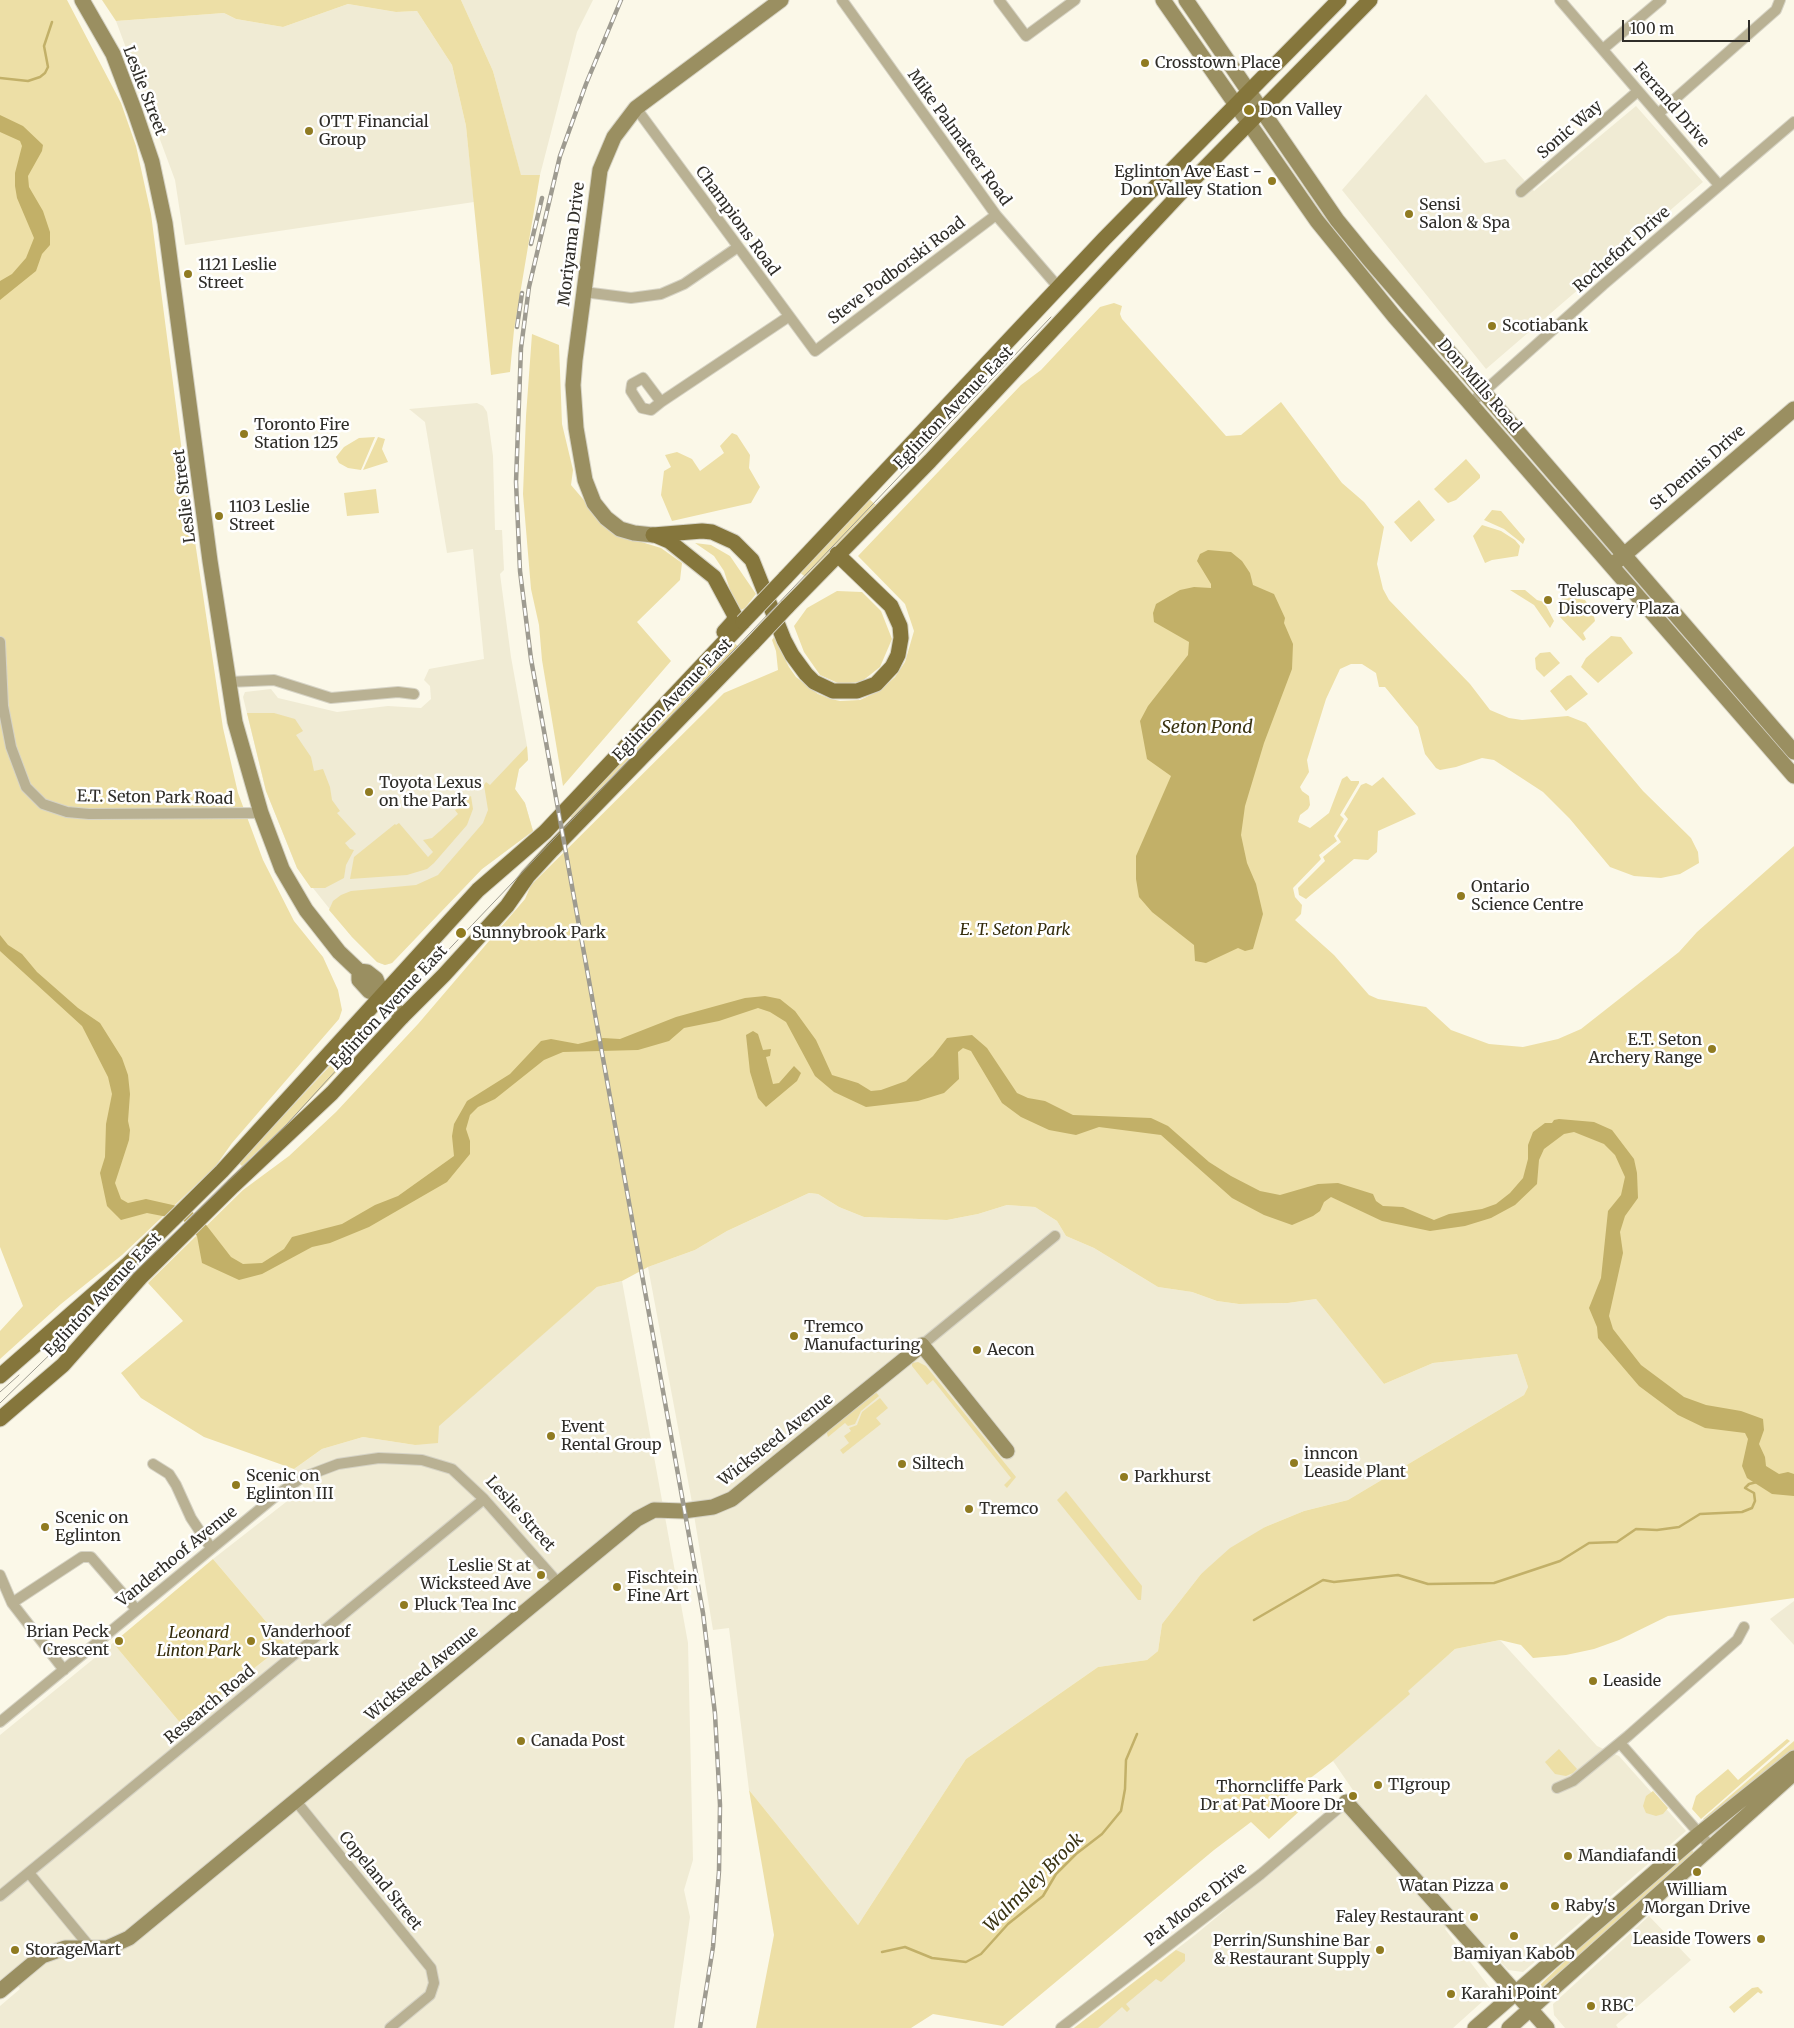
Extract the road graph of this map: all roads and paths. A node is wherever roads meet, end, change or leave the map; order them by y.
1 (82, 0) edge
2 (782, 0) edge
3 (842, 0) edge
4 (999, 0) edge
5 (1075, 0) edge
6 (1163, 0) edge
7 (1186, 0) edge
8 (1339, 0) edge
9 (1370, 0) edge
10 (1560, 0) edge
11 (1661, 0) edge
12 (1780, 0) edge
13 (1603, 49) junction
14 (1248, 91) junction
15 (1638, 91) junction
16 (1236, 105) junction
17 (636, 108) junction
18 (1261, 110) junction
19 (1659, 113) junction
20 (1794, 122) edge
21 (1248, 123) junction
22 (1719, 186) junction
23 (1521, 192) dead end
24 (996, 215) junction
25 (738, 247) junction
26 (1059, 288) junction
27 (584, 292) junction
28 (788, 317) junction
29 (815, 351) joint
30 (1483, 392) junction
31 (661, 402) dead end
32 (1471, 403) junction
33 (1794, 409) edge
34 (653, 534) junction
35 (837, 554) junction
36 (1625, 555) junction
37 (1612, 565) junction
38 (0, 642) edge
39 (229, 682) junction
40 (414, 694) dead end
41 (664, 705) junction
42 (1794, 752) edge
43 (1794, 776) edge
44 (261, 813) junction
45 (382, 996) junction
46 (402, 1017) junction
47 (1055, 1236) dead end
48 (922, 1345) junction
49 (0, 1376) edge
50 (0, 1420) edge
51 (1007, 1451) dead end
52 (153, 1464) dead end
53 (452, 1469) joint
54 (484, 1499) junction
55 (212, 1548) junction
56 (0, 1575) edge
57 (560, 1585) junction
58 (12, 1604) junction
59 (136, 1609) junction
60 (1744, 1627) dead end
61 (64, 1670) junction
62 (0, 1722) edge
63 (1620, 1743) junction
64 (1794, 1758) edge
65 (1794, 1772) edge
66 (1557, 1788) dead end
67 (295, 1800) junction
68 (1346, 1802) joint
69 (1699, 1834) junction
70 (1712, 1848) junction
71 (30, 1873) junction
72 (0, 1896) edge
73 (90, 1947) junction
74 (0, 1991) edge
75 (1516, 1993) junction
76 (1531, 2010) junction
77 (390, 2028) edge
78 (1062, 2028) edge
79 (1475, 2028) edge
80 (1509, 2028) edge
81 (1547, 2028) edge

1 - 39 main road, Leslie Street
2 - 17 main road, Moriyama Drive
3 - 24 street, Mike Palmateer Road
4 - 5 street
6 - 16 main road, Don Mills Road
7 - 14 main road, Don Mills Road
8 - 14 main road, Eglinton Avenue East
9 - 18 main road, Eglinton Avenue East
10 - 13 street, Ferrand Drive
11 - 13 street
12 - 19 street
13 - 15 street, Ferrand Drive
14 - 16 main road, Eglinton Avenue East
14 - 18 main road, Don Mills Road
15 - 19 street, Ferrand Drive
15 - 23 street, Sonic Way
16 - 21 main road, Don Mills Road
16 - 26 main road, Eglinton Avenue East
17 - 25 street, Champions Road
17 - 27 main road, Moriyama Drive
18 - 21 main road, Eglinton Avenue East
18 - 30 main road, Don Mills Road
19 - 22 street, Ferrand Drive
20 - 22 street, Rochefort Drive
21 - 32 main road, Don Mills Road
21 - 35 main road, Eglinton Avenue East
22 - 30 street, Rochefort Drive
24 - 26 street, Mike Palmateer Road
24 - 29 street, Steve Podborski Road
25 - 27 street
25 - 28 street, Champions Road
26 - 41 main road, Eglinton Avenue East, bridge
27 - 34 main road, Moriyama Drive
28 - 29 street, Champions Road
28 - 31 street
30 - 32 street, Rochefort Drive
30 - 36 main road, Don Mills Road
32 - 37 main road, Don Mills Road
33 - 36 main road, St Dennis Drive
34 - 35 main road
34 - 41 main road
35 - 46 main road, Eglinton Avenue East, bridge
36 - 37 main road, St Dennis Drive
36 - 42 main road, Don Mills Road
37 - 43 main road, Don Mills Road
38 - 44 street, E.T. Seton Park Road
39 - 40 street
39 - 44 main road, Leslie Street
41 - 45 main road, Eglinton Avenue East
44 - 45 main road, Leslie Street
45 - 46 main road, Leslie Street
45 - 49 main road, Eglinton Avenue East
46 - 50 main road, Eglinton Avenue East
47 - 48 street, Wicksteed Avenue
48 - 51 main road
48 - 57 main road, Wicksteed Avenue
52 - 55 street
53 - 54 street, Leslie Street
53 - 55 street, Vanderhoof Avenue
54 - 57 street, Leslie Street
54 - 71 street, Research Road
55 - 59 street, Vanderhoof Avenue
56 - 58 street
57 - 67 main road, Wicksteed Avenue
58 - 59 street
58 - 61 street
59 - 61 street, Vanderhoof Avenue
60 - 63 street
61 - 62 street, Vanderhoof Avenue
63 - 66 street
63 - 69 street
64 - 69 main road
65 - 70 main road
67 - 73 main road, Wicksteed Avenue
67 - 77 street, Copeland Street
68 - 75 main road
68 - 78 street, Pat Moore Drive
69 - 70 street
69 - 75 main road
70 - 76 main road
71 - 72 street, Research Road
71 - 73 street
73 - 74 main road, Wicksteed Avenue
75 - 76 main road
75 - 79 main road
76 - 80 main road
76 - 81 main road

